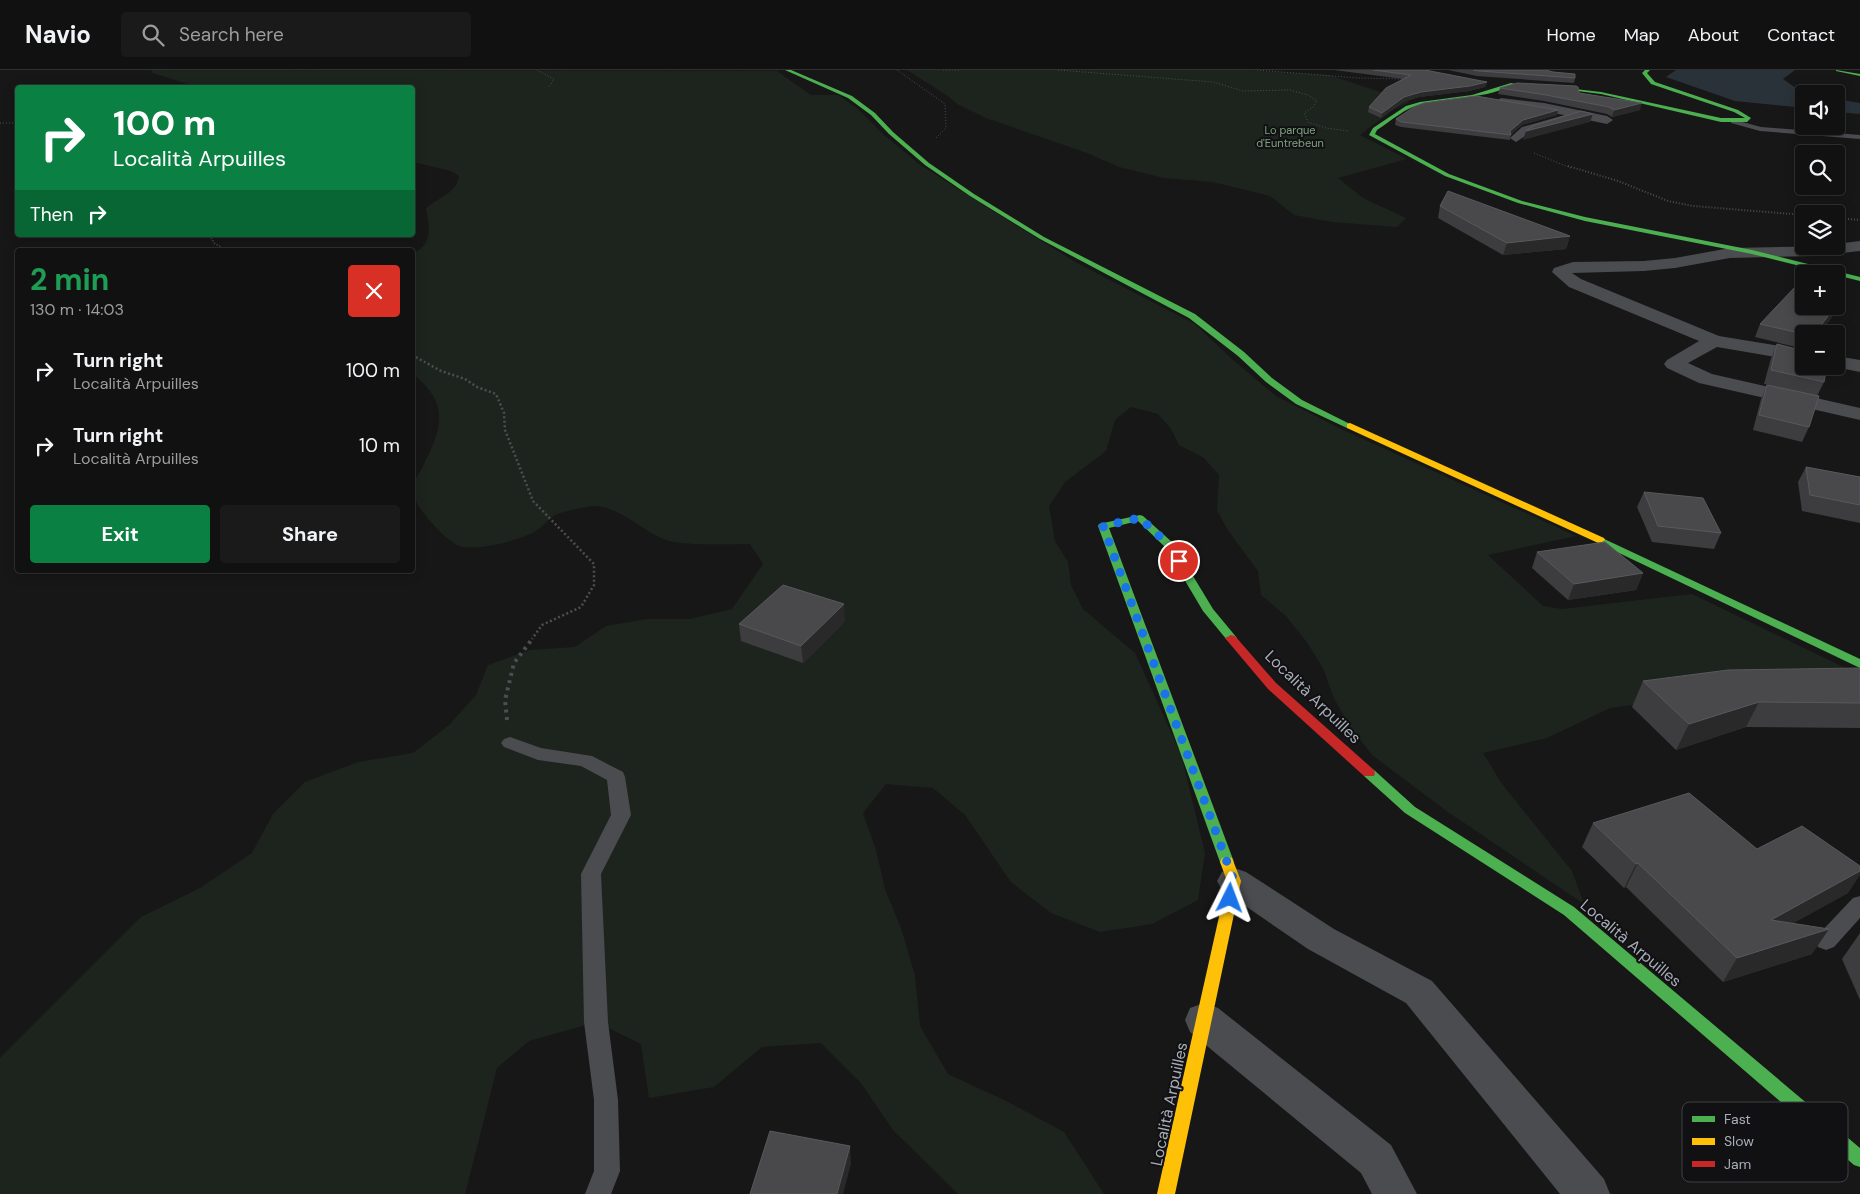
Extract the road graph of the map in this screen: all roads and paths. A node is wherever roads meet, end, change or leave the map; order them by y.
1 (537, 70) edge
2 (787, 70) edge
3 (897, 70) edge
4 (944, 70) edge
5 (960, 70) edge
6 (1058, 70) edge
7 (1257, 70) edge
8 (1648, 70) edge
9 (1838, 70) edge
10 (1860, 75) edge
11 (1411, 79) edge
12 (1486, 81) edge
13 (1522, 84) junction
14 (549, 87) dead end
15 (1472, 96) junction
16 (1580, 114) junction
17 (1608, 120) edge
18 (1734, 121) junction
19 (0, 123) edge
20 (15, 123) edge
21 (1372, 135) junction
22 (1860, 137) edge
23 (1516, 138) joint
24 (911, 151) junction
25 (1795, 214) edge
26 (1845, 219) edge
27 (1860, 220) edge
28 (211, 237) edge
29 (1860, 246) edge
30 (223, 248) edge
31 (1752, 252) junction
32 (1860, 279) edge
33 (1715, 341) junction
34 (1795, 354) edge
35 (415, 357) edge
36 (1845, 364) edge
37 (1860, 366) edge
38 (1860, 414) edge
39 (1860, 664) edge
40 (510, 742) joint
41 (1234, 881) junction
42 (1860, 904) edge
43 (1826, 941) edge
44 (1204, 1020) junction
45 (1793, 1102) edge
46 (1848, 1149) edge
47 (1860, 1159) edge
48 (598, 1194) edge
49 (1166, 1194) edge
50 (1395, 1194) edge
51 (1588, 1194) edge

1 - 14 path
2 - 24 street
3 - 24 path
4 - 5 path
6 - 21 path
7 - 11 path
8 - 18 street
9 - 10 street
12 - 13 street
13 - 15 street
13 - 18 street
15 - 16 street
15 - 21 street
16 - 17 street
16 - 23 street
18 - 22 lane
19 - 20 path
21 - 31 street
23 - 25 path
24 - 39 street
26 - 27 path
28 - 30 path
29 - 31 street
31 - 32 street
31 - 33 street
33 - 34 street
33 - 38 street
35 - 40 path
36 - 37 street
40 - 48 lane
41 - 44 street, Località Arpuilles
41 - 45 street, Località Arpuilles
41 - 51 street
42 - 43 lane
44 - 49 street, Località Arpuilles
44 - 50 street
46 - 47 street, Località Arpuilles

